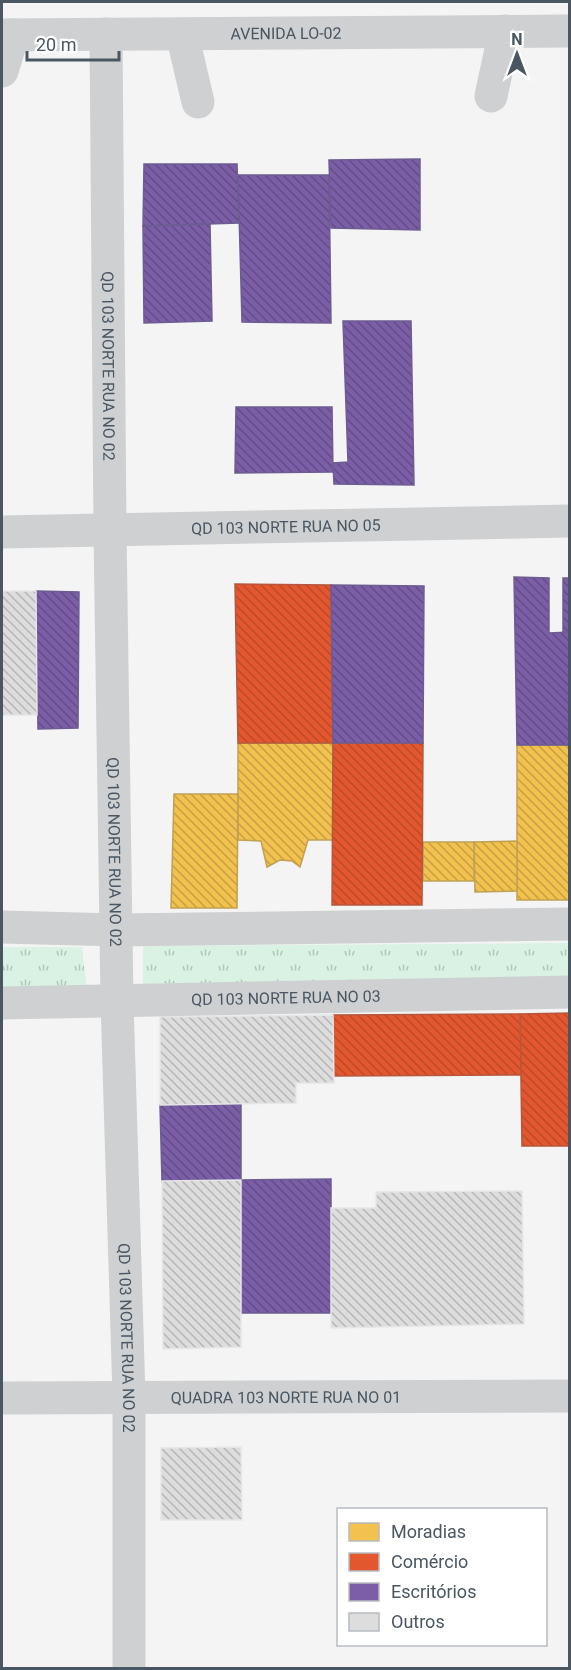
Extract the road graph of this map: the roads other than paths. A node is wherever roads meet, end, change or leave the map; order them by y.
1 (506, 31) junction
2 (570, 31) edge
3 (106, 34) junction
4 (182, 34) junction
5 (7, 35) edge
6 (2, 71) edge
7 (491, 96) dead end
8 (198, 102) dead end
9 (570, 521) edge
10 (2, 531) edge
11 (110, 531) junction
12 (570, 924) edge
13 (2, 927) edge
14 (117, 930) junction
15 (570, 992) edge
16 (117, 1000) junction
17 (2, 1003) edge
18 (570, 1396) edge
19 (129, 1397) junction
20 (2, 1398) edge
21 (129, 1668) edge

1 - 2 street, AVENIDA LO-02
1 - 4 street, AVENIDA LO-02
1 - 7 street
3 - 4 street, AVENIDA LO-02
3 - 5 street, AVENIDA LO-02
3 - 11 street, QD 103 NORTE RUA NO 02
4 - 8 street
5 - 6 street
9 - 11 street, QD 103 NORTE RUA NO 05
10 - 11 street, QD 103 NORTE RUA NO 05
11 - 14 street, QD 103 NORTE RUA NO 02
12 - 14 street
13 - 14 street
14 - 16 street, QD 103 NORTE RUA NO 02
15 - 16 street, QD 103 NORTE RUA NO 03
16 - 17 street, QD 103 NORTE RUA NO 03
16 - 19 street, QD 103 NORTE RUA NO 02
18 - 19 street, QUADRA 103 NORTE RUA NO 01
19 - 20 street, QUADRA 103 NORTE RUA NO 01
19 - 21 street, QD 103 NORTE RUA NO 02

